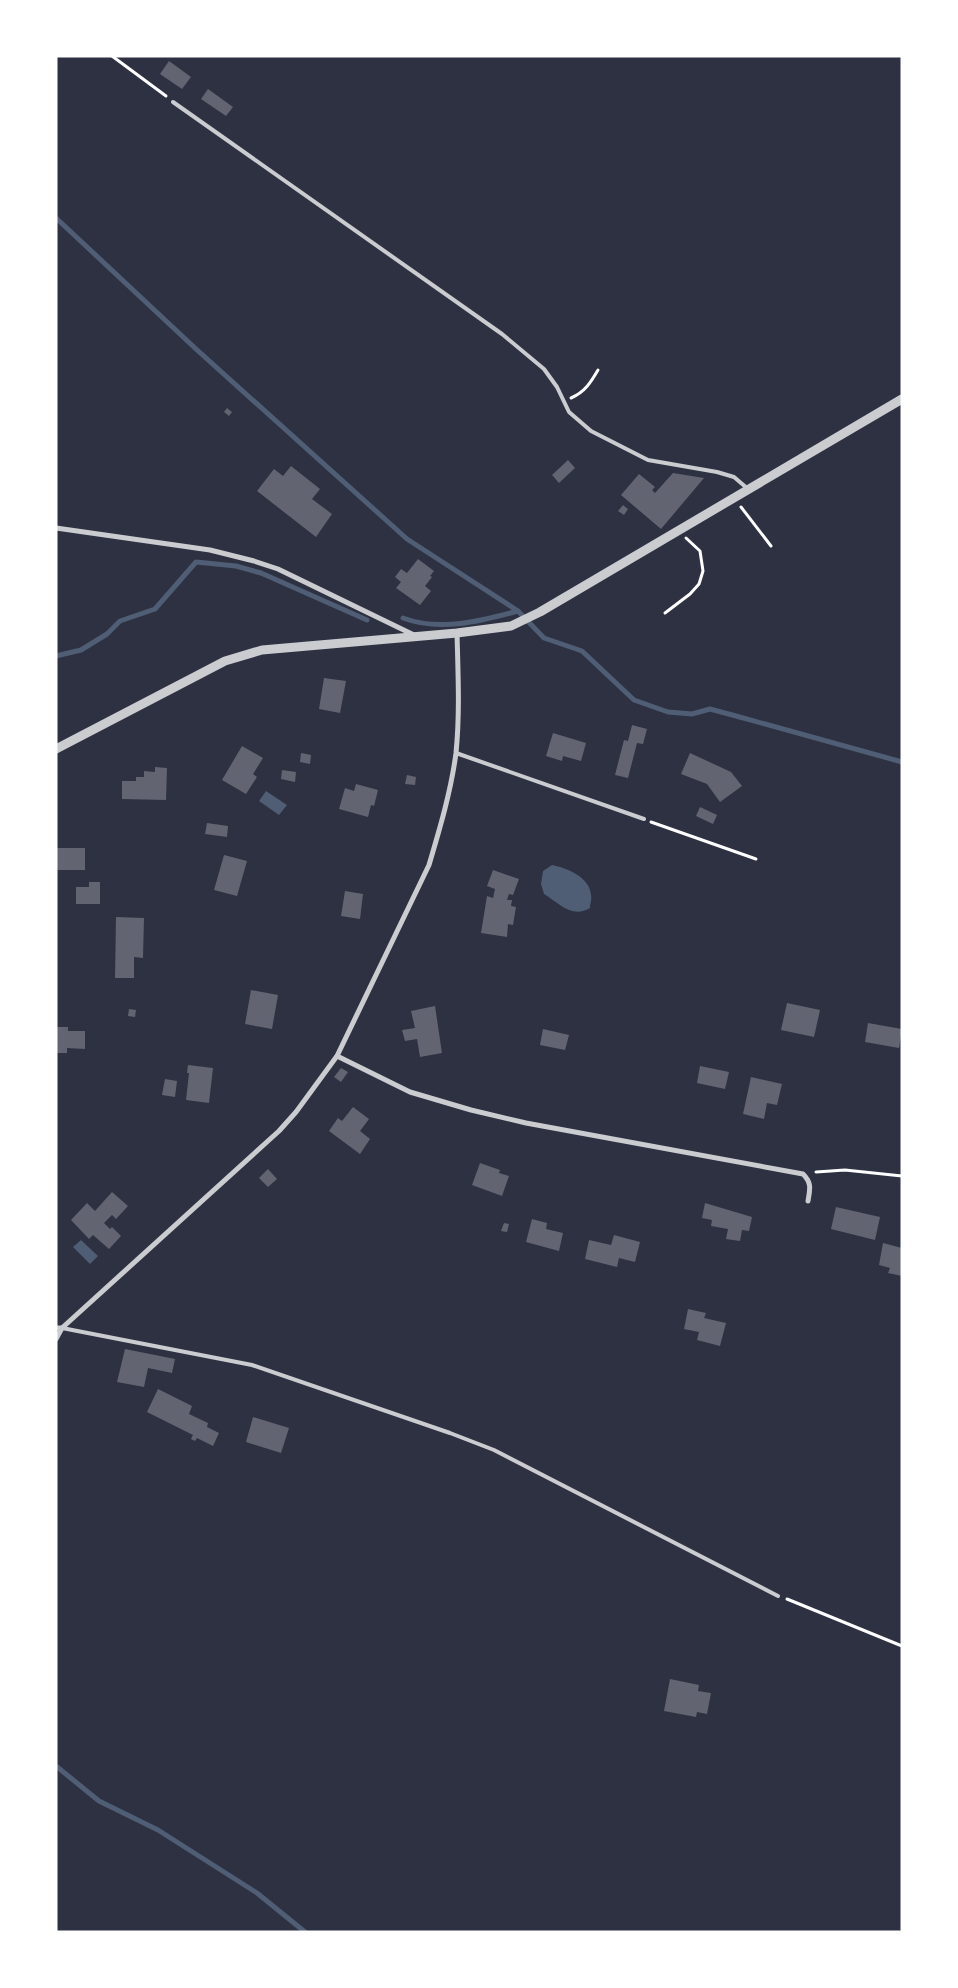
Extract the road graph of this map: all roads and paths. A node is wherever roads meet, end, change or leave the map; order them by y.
1 (112, 56) edge
2 (174, 102) joint
3 (598, 370) dead end
4 (902, 399) edge
5 (564, 402) junction
6 (748, 490) junction
7 (734, 498) junction
8 (56, 528) edge
9 (678, 531) junction
10 (771, 546) dead end
11 (666, 613) dead end
12 (457, 634) junction
13 (417, 636) junction
14 (56, 749) edge
15 (456, 753) junction
16 (644, 819) joint
17 (756, 859) dead end
18 (337, 1056) junction
19 (816, 1172) dead end
20 (902, 1176) edge
21 (808, 1202) dead end
22 (59, 1328) edge
23 (56, 1339) edge
24 (778, 1596) joint
25 (902, 1646) edge

1 - 2 path
2 - 5 lane
3 - 5 path
4 - 6 street
5 - 6 lane
6 - 7 street
7 - 9 street
7 - 10 path
8 - 13 street
9 - 11 path
9 - 12 street
12 - 13 street
12 - 15 street
13 - 14 street
15 - 16 lane
15 - 18 street
16 - 17 path
18 - 21 street
18 - 22 street
19 - 20 path
22 - 23 street
22 - 24 lane
24 - 25 path

